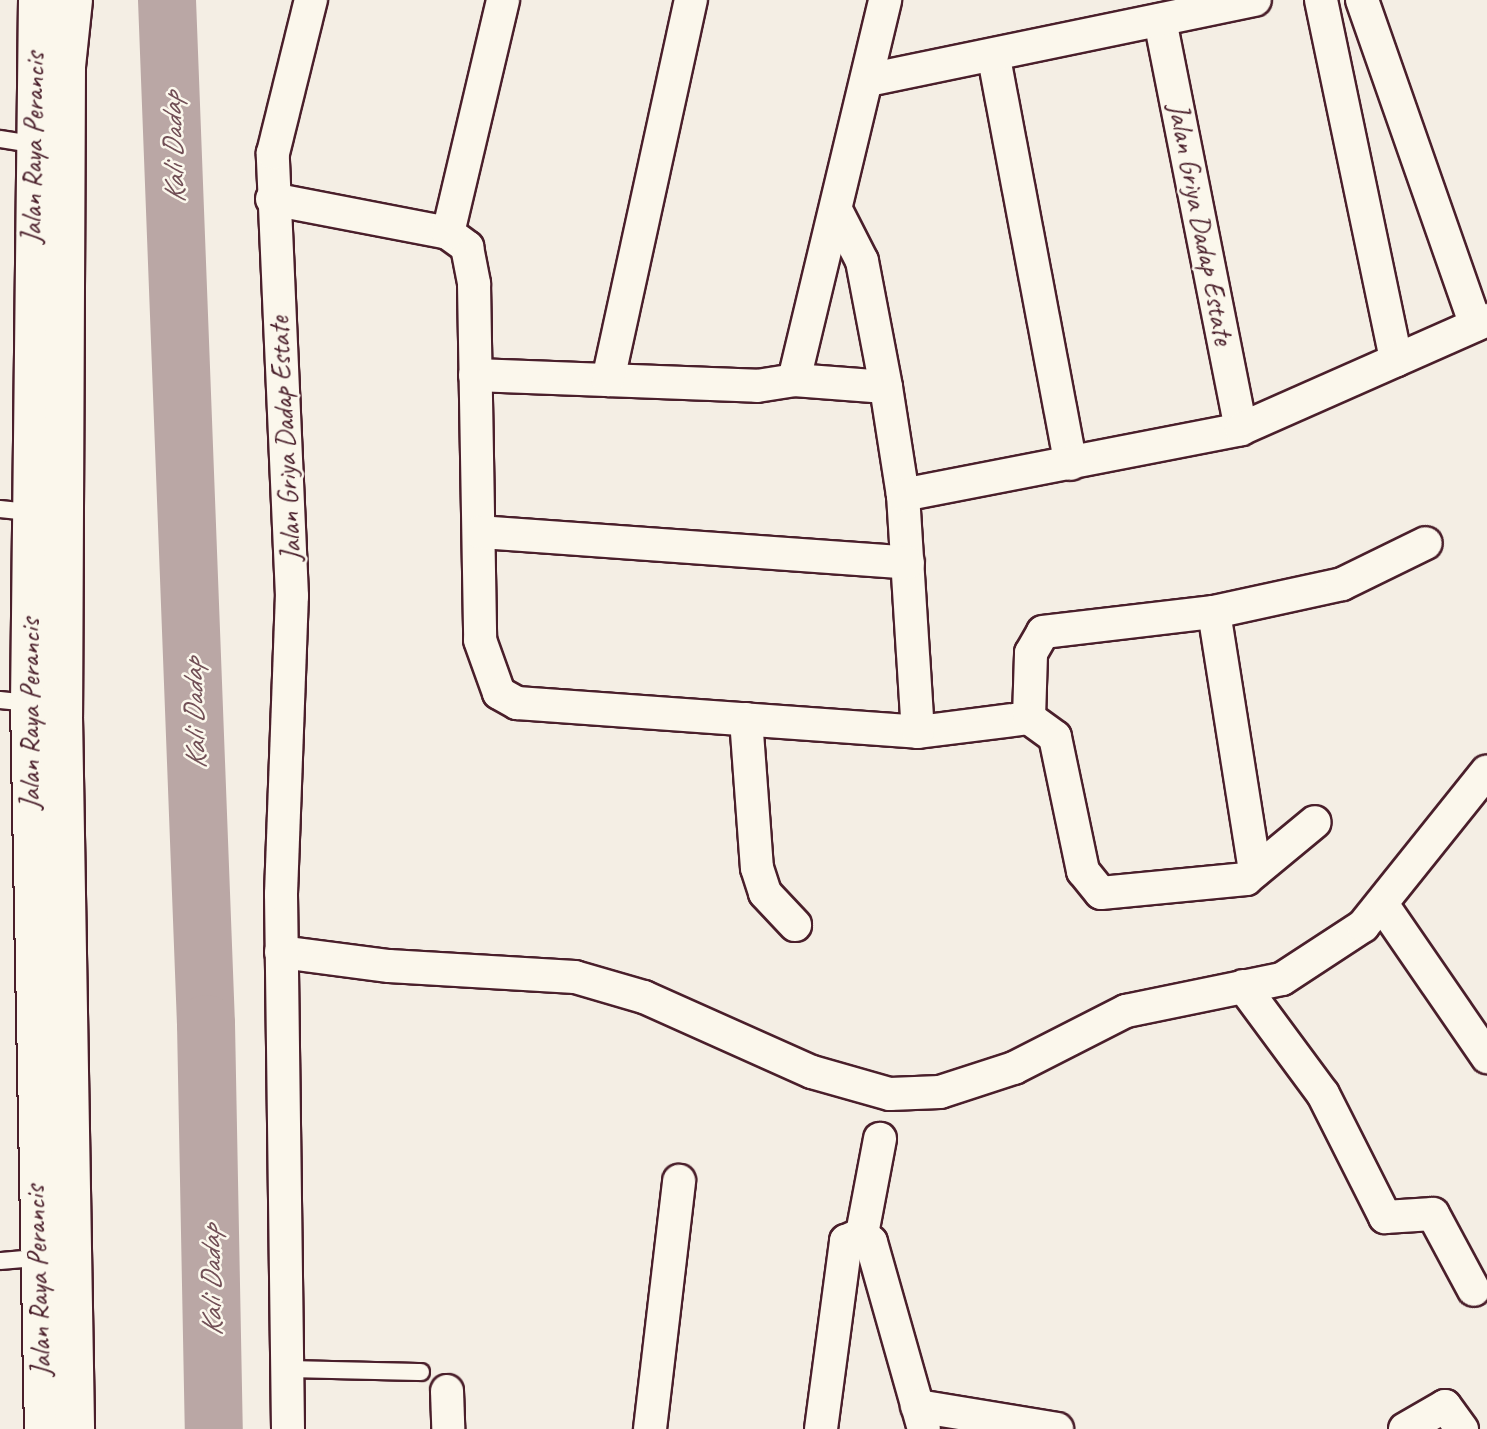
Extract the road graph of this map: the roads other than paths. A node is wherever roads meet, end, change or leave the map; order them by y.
1 (38, 0) edge
2 (73, 0) edge
3 (311, 0) edge
4 (503, 0) edge
5 (691, 0) edge
6 (884, 0) edge
7 (1255, 0) edge
8 (1321, 0) edge
9 (1362, 0) edge
10 (1160, 20) junction
11 (994, 58) junction
12 (868, 80) junction
13 (16, 142) edge
14 (272, 199) junction
15 (836, 210) junction
16 (448, 233) junction
17 (1482, 323) edge
18 (1396, 360) junction
19 (475, 374) junction
20 (608, 380) junction
21 (794, 380) junction
22 (886, 387) junction
23 (1241, 429) junction
24 (1071, 464) junction
25 (903, 495) junction
26 (15, 511) edge
27 (480, 532) junction
28 (1426, 542) dead end
29 (908, 563) junction
30 (1214, 612) junction
31 (15, 701) edge
32 (1029, 718) junction
33 (746, 719) junction
34 (918, 732) junction
35 (1487, 771) edge
36 (1315, 822) dead end
37 (1255, 871) junction
38 (1382, 904) junction
39 (795, 925) dead end
40 (281, 952) junction
41 (1243, 986) junction
42 (1487, 1056) edge
43 (880, 1139) dead end
44 (679, 1181) dead end
45 (862, 1234) junction
46 (18, 1260) edge
47 (1474, 1290) dead end
48 (286, 1369) junction
49 (421, 1372) dead end
50 (447, 1391) dead end
51 (920, 1417) edge
52 (44, 1429) edge
53 (75, 1429) edge
54 (288, 1429) edge
55 (448, 1429) edge
56 (650, 1429) edge
57 (821, 1429) edge
58 (1057, 1429) edge
59 (1405, 1429) edge
60 (1462, 1429) edge

1 - 13 street, Jalan Raya Perancis
2 - 53 street, Jalan Raya Perancis
3 - 14 street, Jalan Griya Dadap Estate
4 - 16 street
5 - 20 street
6 - 12 street
7 - 10 street
8 - 18 street
9 - 17 street
10 - 11 street
10 - 23 street, Jalan Griya Dadap Estate
11 - 12 street
11 - 24 street
12 - 15 street
13 - 26 street, Jalan Raya Perancis
14 - 16 street
14 - 40 street, Jalan Griya Dadap Estate
15 - 21 street
15 - 22 street
16 - 19 street
17 - 18 street
18 - 23 street
19 - 20 street
19 - 27 street
20 - 21 street
21 - 22 street
22 - 25 street
23 - 24 street
24 - 25 street
25 - 29 street
26 - 31 street, Jalan Raya Perancis
27 - 29 street
27 - 33 street
28 - 30 street
29 - 34 street
30 - 32 street
30 - 37 street
31 - 46 street, Jalan Raya Perancis
32 - 34 street
32 - 37 street
33 - 34 street
33 - 39 street
35 - 38 street
36 - 37 street
38 - 41 street
38 - 42 street
40 - 41 street
40 - 48 street, Jalan Griya Dadap Estate
41 - 47 street
43 - 45 street
44 - 56 street
45 - 51 street
45 - 57 street
46 - 52 street, Jalan Raya Perancis
48 - 49 lane
48 - 54 street, Jalan Griya Dadap Estate
50 - 55 street
51 - 58 street
59 - 60 street

